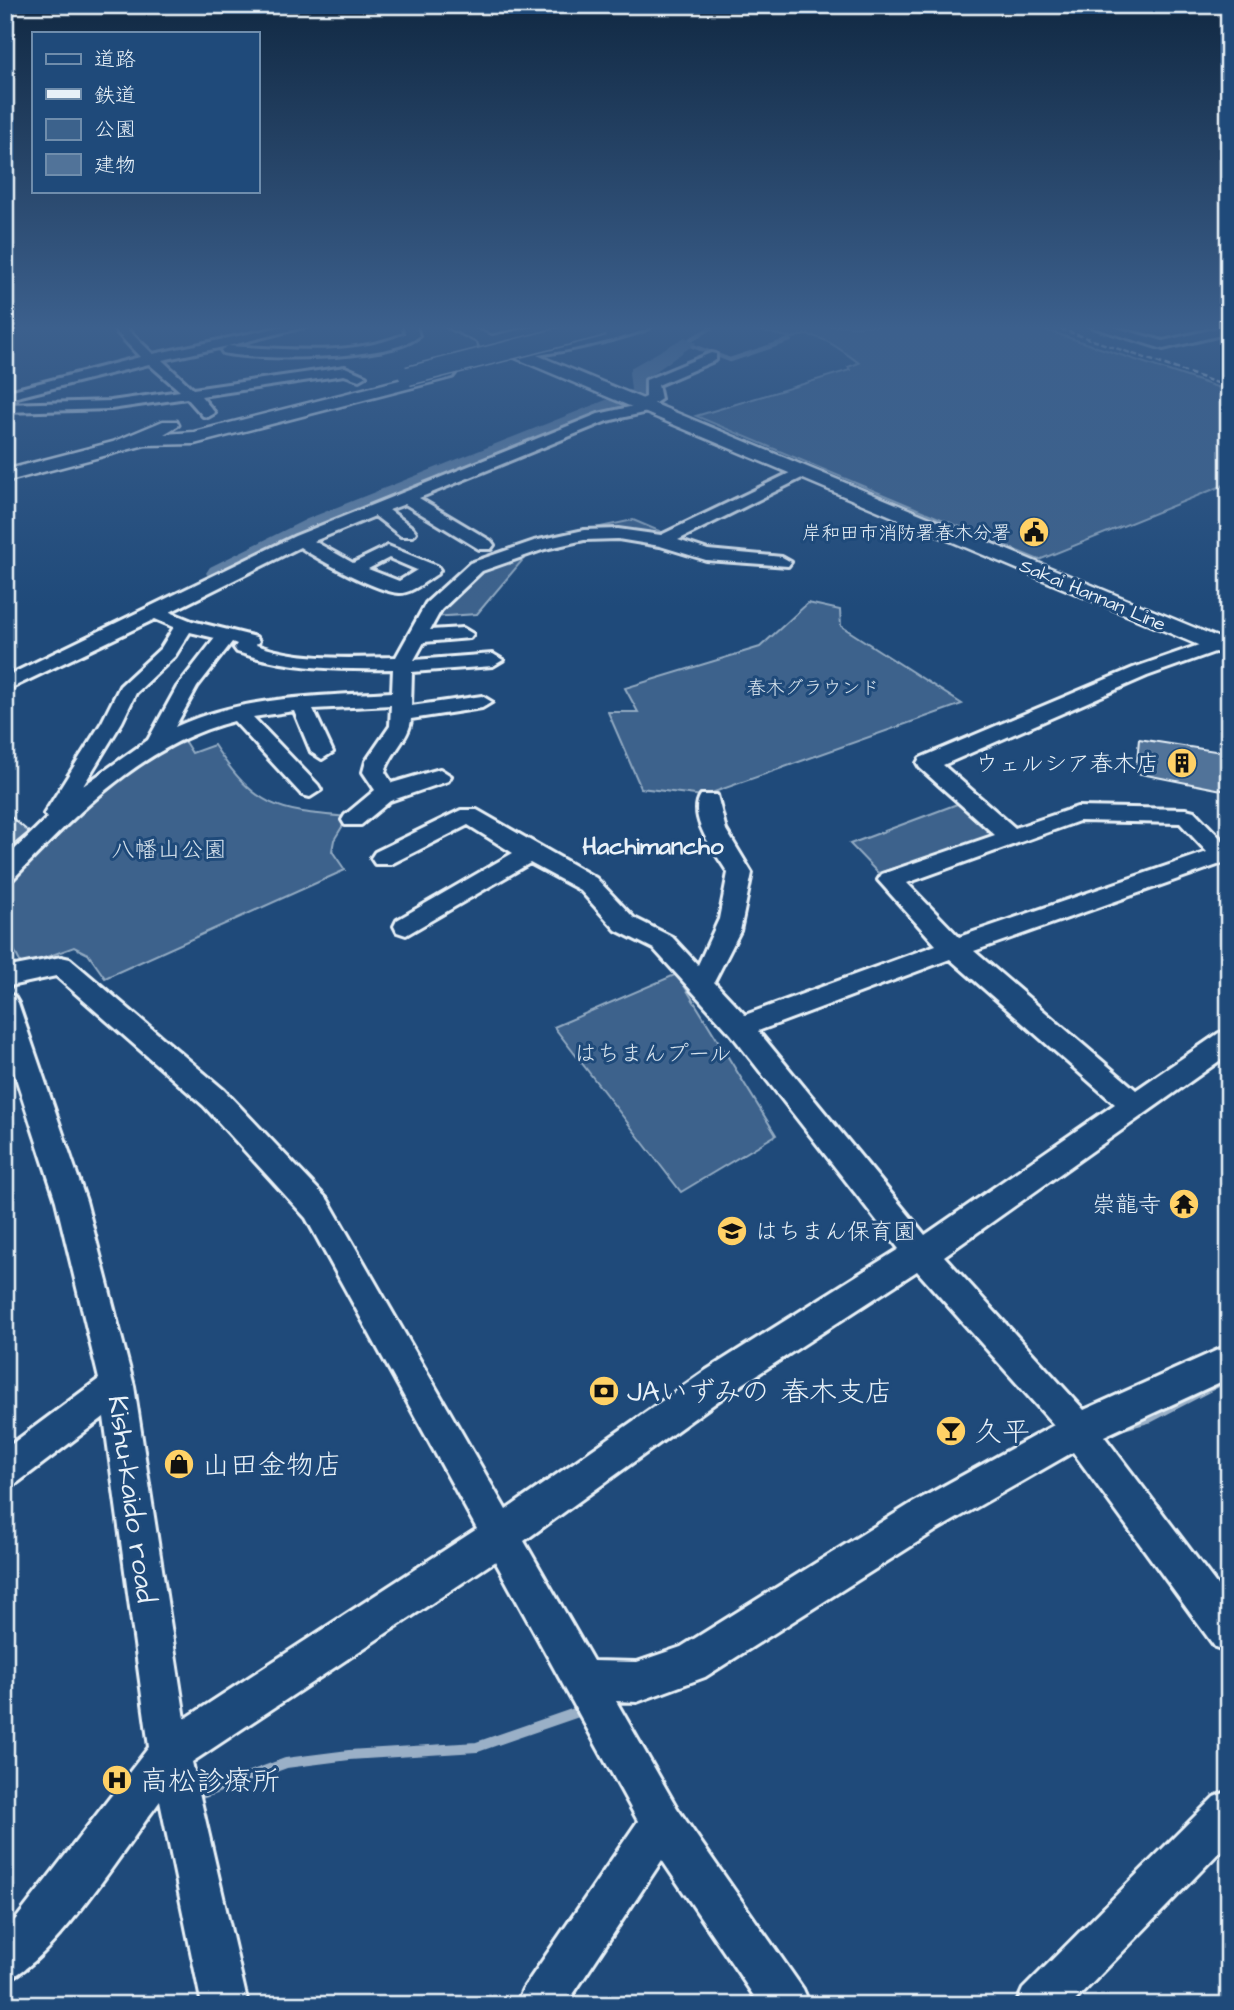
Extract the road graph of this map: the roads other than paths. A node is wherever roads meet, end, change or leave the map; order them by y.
1 (187, 420) edge
2 (219, 420) edge
3 (230, 420) edge
4 (265, 420) edge
5 (565, 420) edge
6 (595, 420) edge
7 (676, 420) edge
8 (152, 442) junction
9 (117, 447) junction
10 (800, 473) junction
11 (5, 476) edge
12 (428, 481) junction
13 (404, 496) junction
14 (375, 508) junction
15 (407, 532) dead end
16 (301, 540) junction
17 (663, 541) junction
18 (485, 545) dead end
19 (782, 562) dead end
20 (354, 569) dead end
21 (155, 612) junction
22 (185, 625) junction
23 (463, 634) dead end
24 (227, 636) junction
25 (417, 636) junction
26 (1222, 648) edge
27 (493, 660) dead end
28 (403, 665) junction
29 (5, 668) edge
30 (5, 685) edge
31 (482, 702) dead end
32 (301, 705) junction
33 (401, 706) junction
34 (240, 715) junction
35 (158, 744) junction
36 (322, 752) dead end
37 (440, 776) dead end
38 (310, 790) dead end
39 (387, 792) junction
40 (709, 800) dead end
41 (354, 820) dead end
42 (41, 837) junction
43 (1012, 838) junction
44 (530, 853) junction
45 (383, 858) dead end
46 (5, 873) edge
47 (406, 926) dead end
48 (954, 948) junction
49 (5, 978) edge
50 (700, 983) junction
51 (5, 1003) edge
52 (740, 1027) junction
53 (1229, 1040) edge
54 (1134, 1104) junction
55 (922, 1254) junction
56 (1229, 1361) edge
57 (117, 1386) junction
58 (1077, 1431) junction
59 (5, 1471) edge
60 (501, 1535) junction
61 (1229, 1633) edge
62 (583, 1681) junction
63 (170, 1753) junction
64 (1229, 1812) edge
65 (662, 1823) junction
66 (5, 1959) edge
67 (225, 2005) edge
68 (539, 2005) edge
69 (787, 2005) edge
70 (1039, 2005) edge

1 - 9 main road
2 - 9 main road
3 - 8 main road
4 - 8 main road
5 - 12 street
6 - 12 street
7 - 10 main road, Sakai Hannan Line
8 - 9 main road
9 - 11 main road
10 - 17 street
10 - 26 main road, Sakai Hannan Line
12 - 13 street
12 - 29 street
13 - 14 street
13 - 18 street
14 - 15 street
14 - 16 street
16 - 20 street
16 - 21 street
17 - 19 street
17 - 25 street
21 - 22 street
21 - 30 street
22 - 24 street
22 - 42 street
23 - 25 street
24 - 28 street
24 - 35 street
25 - 28 street
26 - 43 street
27 - 28 street
28 - 33 street
31 - 33 street
32 - 33 street
32 - 34 street
32 - 36 street
33 - 39 street
34 - 35 street
34 - 38 street
35 - 42 street
37 - 39 street
39 - 41 street
40 - 50 street
42 - 46 street
43 - 48 street
43 - 48 street
44 - 45 street
44 - 47 street
44 - 50 street
48 - 52 street
48 - 54 street
49 - 60 street
50 - 52 street
51 - 57 street, Kishu-kaido road
52 - 55 street
53 - 54 street
54 - 55 street
55 - 58 street
55 - 60 street
56 - 58 street
57 - 59 street
57 - 63 street, Kishu-kaido road
58 - 61 street
58 - 62 street
60 - 62 street
60 - 63 street
62 - 65 street
63 - 66 street
63 - 67 street, Kishu-kaido road
64 - 70 street
65 - 68 street
65 - 69 street

